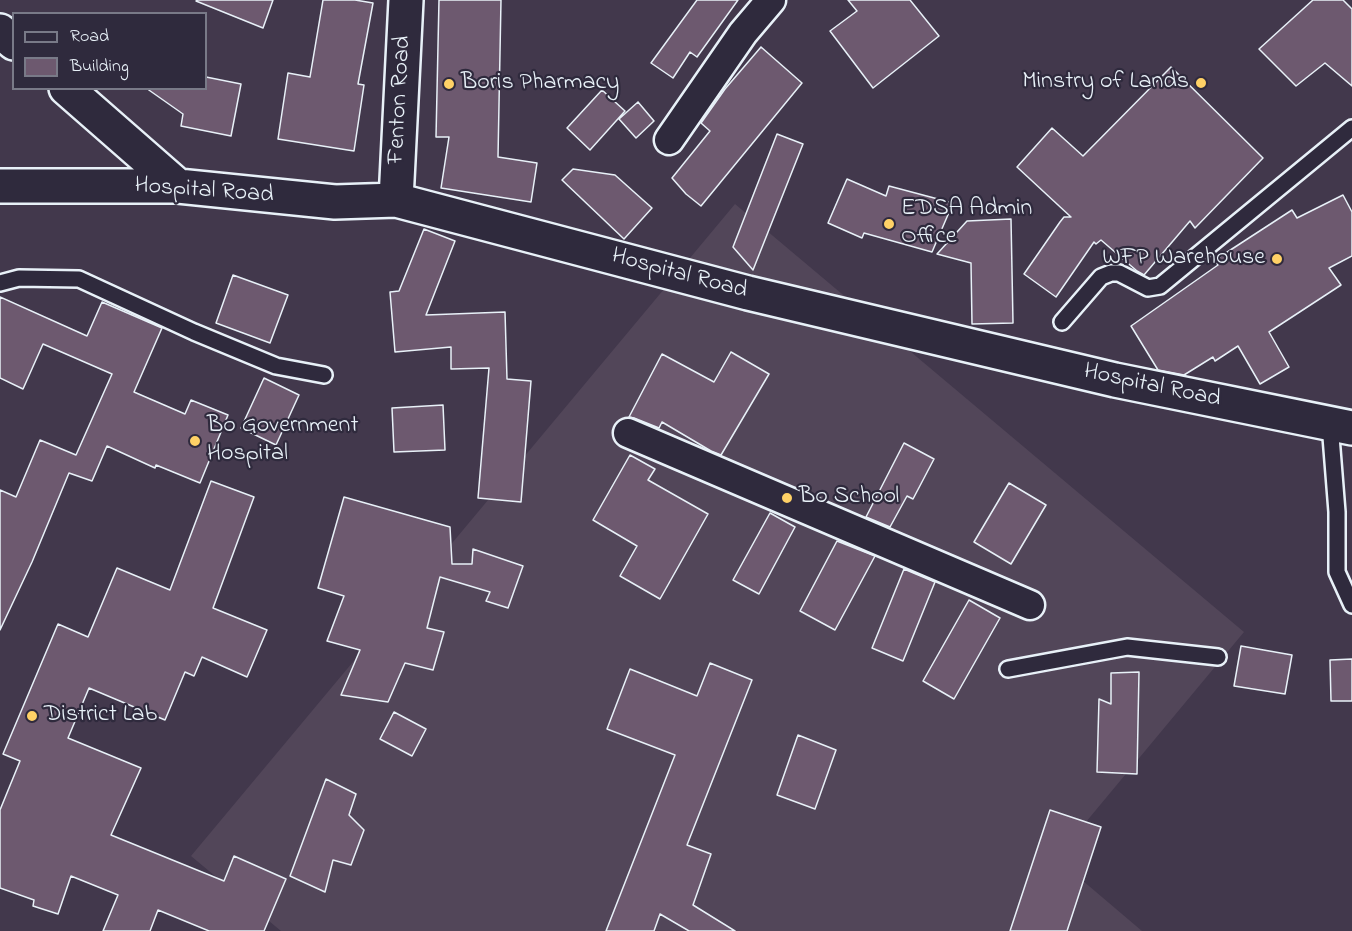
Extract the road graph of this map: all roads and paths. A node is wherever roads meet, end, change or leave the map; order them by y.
1 (406, 0) edge
2 (771, 0) edge
3 (0, 31) edge
4 (12, 41) edge
5 (68, 90) edge
6 (1352, 128) edge
7 (669, 140) dead end
8 (0, 186) edge
9 (178, 186) junction
10 (396, 200) junction
11 (0, 283) edge
12 (1062, 322) dead end
13 (324, 375) dead end
14 (1341, 426) edge
15 (628, 434) dead end
16 (1030, 605) dead end
17 (1352, 605) edge
18 (1218, 657) dead end
19 (1008, 669) dead end

1 - 10 street, Fenton Road
2 - 7 street
3 - 4 street
5 - 9 street
6 - 12 lane
8 - 9 street, Hospital Road
9 - 10 street, Hospital Road
10 - 14 street, Hospital Road
11 - 13 lane
14 - 17 lane
15 - 16 street
18 - 19 lane

